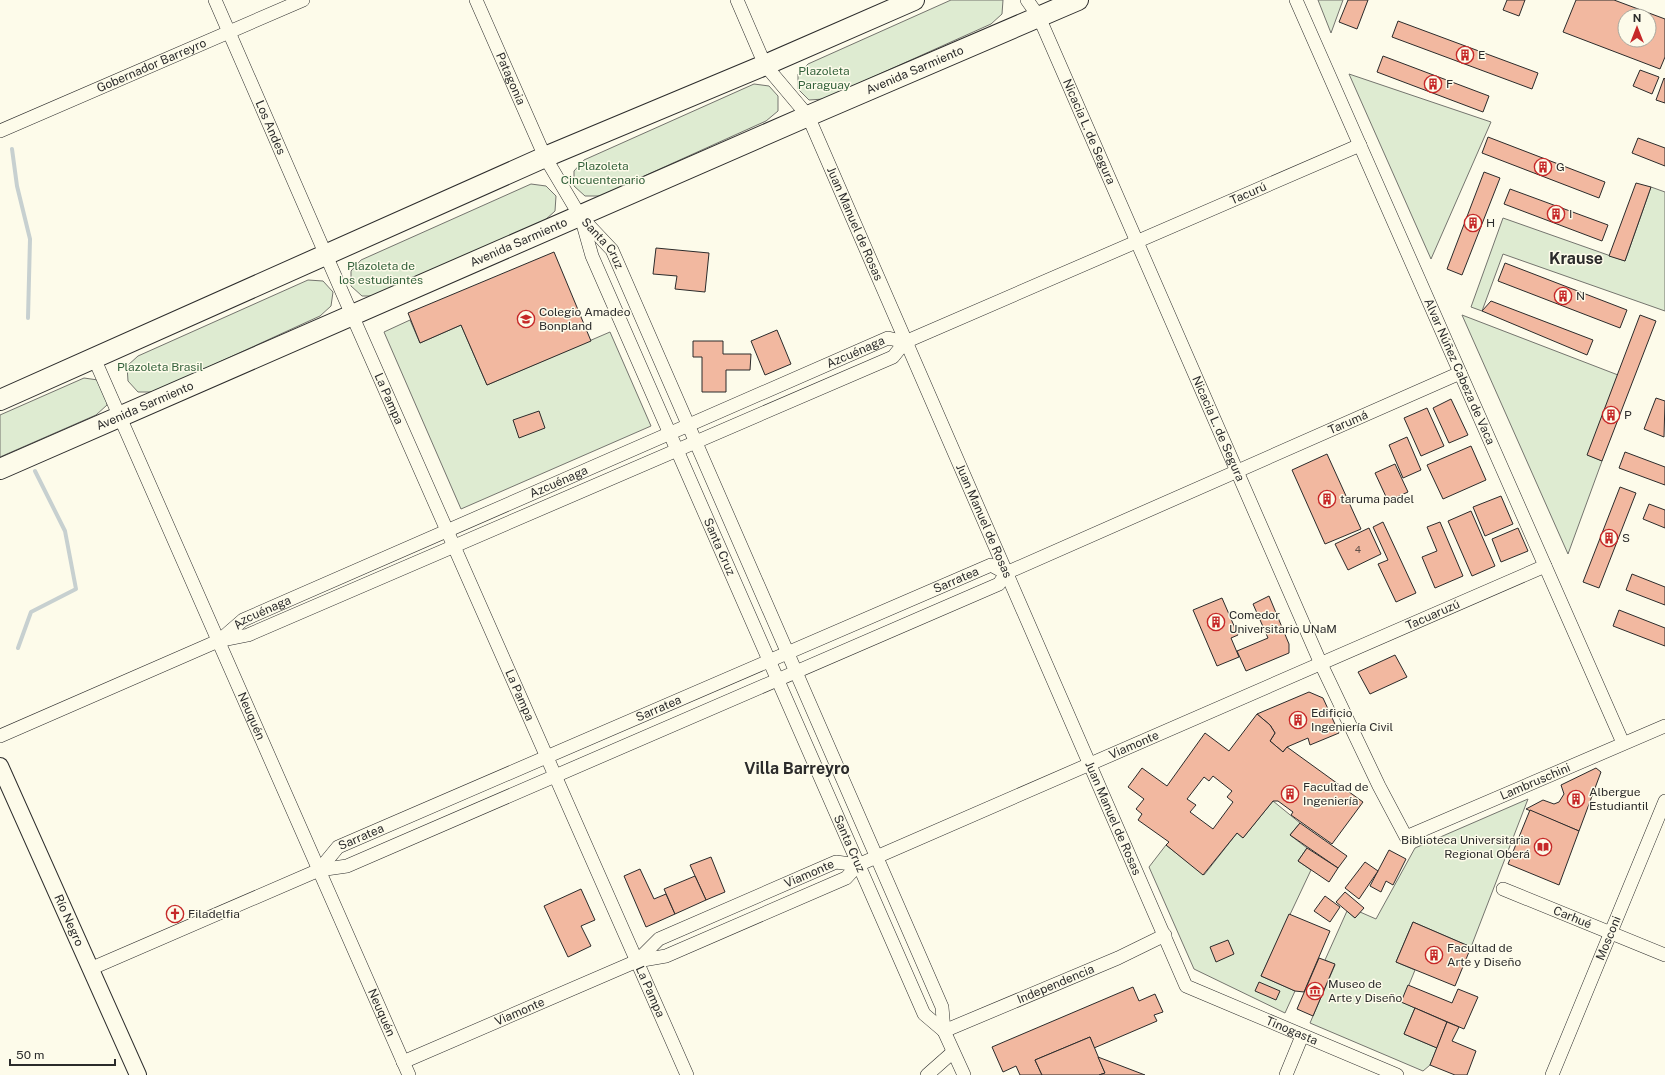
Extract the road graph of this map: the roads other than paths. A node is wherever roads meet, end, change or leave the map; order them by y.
1 (215, 0) edge
2 (303, 0) edge
3 (476, 0) edge
4 (737, 0) edge
5 (914, 0) edge
6 (1027, 0) edge
7 (1078, 0) edge
8 (1296, 0) edge
9 (1039, 17) junction
10 (229, 32) junction
11 (765, 65) junction
12 (808, 116) junction
13 (0, 131) edge
14 (1360, 145) junction
15 (545, 157) junction
16 (580, 216) junction
17 (1136, 242) junction
18 (326, 254) junction
19 (352, 315) junction
20 (905, 342) junction
21 (94, 358) junction
22 (1460, 373) junction
23 (0, 400) edge
24 (119, 417) junction
25 (689, 425) junction
26 (669, 433) junction
27 (696, 442) junction
28 (677, 450) junction
29 (0, 469) edge
30 (1237, 472) junction
31 (448, 530) junction
32 (454, 546) junction
33 (1545, 566) junction
34 (1006, 573) junction
35 (218, 641) junction
36 (788, 653) junction
37 (769, 661) junction
38 (1321, 664) junction
39 (796, 672) junction
40 (778, 680) junction
41 (1665, 726) edge
42 (0, 736) edge
43 (1623, 743) junction
44 (547, 757) junction
45 (1090, 764) junction
46 (0, 766) edge
47 (555, 776) junction
48 (1665, 801) edge
49 (1406, 837) joint
50 (877, 858) junction
51 (858, 865) junction
52 (319, 870) junction
53 (1503, 889) dead end
54 (1611, 933) junction
55 (1165, 935) junction
56 (1665, 955) edge
57 (637, 961) junction
58 (90, 969) junction
59 (1186, 986) joint
60 (944, 1031) junction
61 (1302, 1036) junction
62 (954, 1052) junction
63 (403, 1062) junction
64 (138, 1075) edge
65 (409, 1075) edge
66 (687, 1075) edge
67 (927, 1075) edge
68 (964, 1075) edge
69 (1286, 1075) edge
70 (1397, 1075) edge
71 (1552, 1075) edge

1 - 10 street, Los Andes
2 - 10 street, Gobernador Barreyro
3 - 15 street, Patagonia
4 - 11 street, Juan Manuel de Rosas
5 - 11 main road
6 - 9 street, Nicacia L. de Segura
7 - 9 main road, Avenida Sarmiento
8 - 14 street, Alvar Núñez Cabeza de Vaca
9 - 12 main road, Avenida Sarmiento
9 - 17 street, Nicacia L. de Segura
10 - 13 street, Gobernador Barreyro
10 - 18 street, Los Andes
11 - 12 street, Juan Manuel de Rosas
11 - 15 main road
12 - 16 main road, Avenida Sarmiento
12 - 20 street, Juan Manuel de Rosas
14 - 17 street, Tacurú
14 - 22 street, Alvar Núñez Cabeza de Vaca
15 - 16 street, Patagonia
15 - 18 main road
16 - 19 main road, Avenida Sarmiento
16 - 25 street, Santa Cruz
16 - 26 street, Santa Cruz
17 - 20 street, Azcuénaga
17 - 30 street, Nicacia L. de Segura
18 - 19 street, Los Andes
18 - 21 main road
19 - 24 main road, Avenida Sarmiento
19 - 31 street, La Pampa
20 - 25 street, Azcuénaga
20 - 27 street, Azcuénaga
20 - 34 street, Juan Manuel de Rosas
21 - 23 main road
21 - 24 street, Neuquén
22 - 30 street, Tarumá
22 - 33 street, Alvar Núñez Cabeza de Vaca
24 - 29 main road, Avenida Sarmiento
24 - 35 street, Neuquén
25 - 26 street, Azcuénaga
25 - 27 street, Santa Cruz
26 - 28 street, Santa Cruz
26 - 31 street, Azcuénaga
27 - 28 street, Azcuénaga
27 - 36 street, Santa Cruz
28 - 32 street, Azcuénaga
28 - 37 street, Santa Cruz
30 - 34 street, Sarratea
30 - 38 street, Nicacia L. de Segura
31 - 32 street, La Pampa
31 - 35 street, Azcuénaga
32 - 35 street, Azcuénaga
32 - 44 street, La Pampa
33 - 38 street, Tacuaruzú
33 - 43 street, Alvar Núñez Cabeza de Vaca
34 - 36 street, Sarratea
34 - 39 street, Sarratea
34 - 45 street, Juan Manuel de Rosas
35 - 42 street, Azcuénaga
35 - 52 street, Neuquén
36 - 37 street, Sarratea
36 - 39 street, Santa Cruz
37 - 40 street, Santa Cruz
37 - 44 street, Sarratea
38 - 45 street, Viamonte
38 - 49 street, Nicacia L. de Segura
39 - 40 street, Sarratea
39 - 50 street, Santa Cruz
40 - 47 street, Sarratea
40 - 51 street, Santa Cruz
41 - 43 street, Lambruschini
43 - 49 street, Lambruschini
44 - 47 street, La Pampa
44 - 52 street, Sarratea
45 - 50 street, Viamonte
45 - 55 street, Juan Manuel de Rosas
46 - 58 street, Río Negro
47 - 52 street, Sarratea
47 - 57 street, La Pampa
48 - 54 street, Mosconi
50 - 51 street, Viamonte
50 - 60 street, Santa Cruz
51 - 57 street, Viamonte
51 - 57 street, Viamonte
51 - 60 street, Santa Cruz
52 - 58 street, Sarratea
52 - 63 street, Neuquén
53 - 54 street, Carhué
54 - 56 street, Carhué
54 - 71 street, Mosconi
55 - 59 street, Juan Manuel de Rosas
55 - 60 street, Independencia
57 - 63 street, Viamonte
57 - 66 street, La Pampa
58 - 64 street, Río Negro
59 - 61 street, Tinogasta
60 - 62 street, Santa Cruz
61 - 69 street
61 - 70 street, Tinogasta
62 - 67 street
62 - 68 street, Santa Cruz
63 - 65 street, Neuquén

